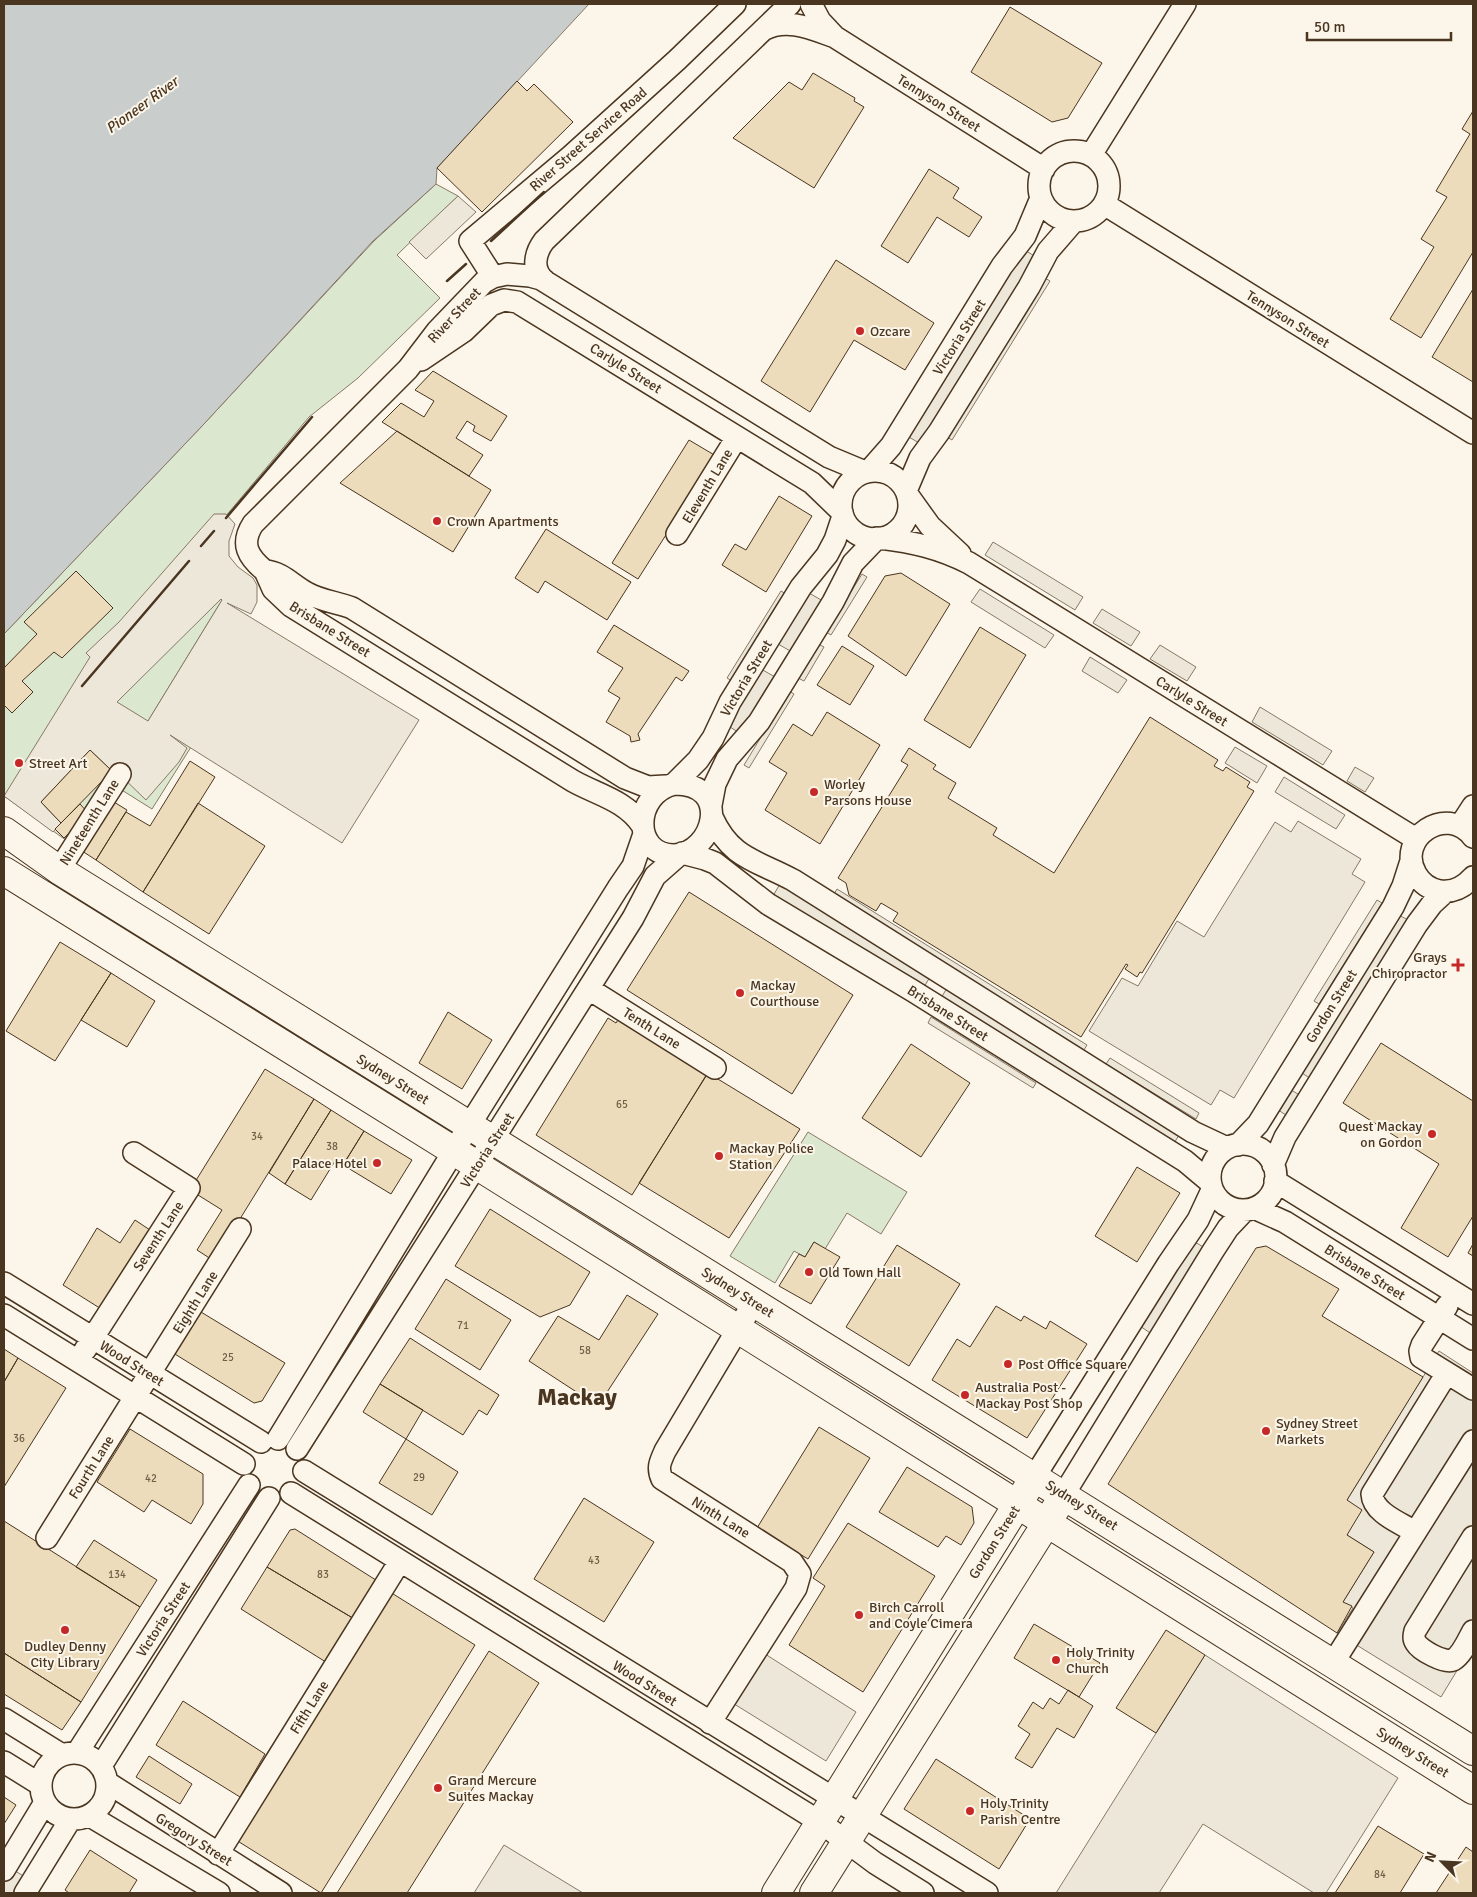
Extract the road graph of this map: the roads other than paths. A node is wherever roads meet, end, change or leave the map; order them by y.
1 (734, 4) edge
2 (790, 4) edge
3 (811, 4) edge
4 (1185, 4) edge
5 (763, 30) junction
6 (835, 37) junction
7 (1091, 155) junction
8 (1044, 169) junction
9 (1041, 198) junction
10 (1104, 204) junction
11 (1074, 221) junction
12 (493, 277) junction
13 (550, 284) junction
14 (538, 314) junction
15 (408, 369) junction
16 (1473, 433) edge
17 (737, 437) junction
18 (867, 472) junction
19 (906, 492) junction
20 (842, 514) junction
21 (677, 534) dead end
22 (879, 538) junction
23 (969, 563) junction
24 (263, 569) junction
25 (338, 604) junction
26 (326, 628) junction
27 (120, 774) dead end
28 (669, 785) junction
29 (1473, 806) edge
30 (711, 811) junction
31 (643, 830) junction
32 (4, 832) edge
33 (1467, 832) edge
34 (1416, 839) junction
35 (681, 854) junction
36 (1411, 860) junction
37 (59, 870) junction
38 (4, 871) edge
39 (1462, 888) edge
40 (56, 904) junction
41 (589, 989) junction
42 (715, 1068) dead end
43 (469, 1126) junction
44 (492, 1141) junction
45 (1233, 1147) junction
46 (134, 1153) dead end
47 (465, 1158) junction
48 (1274, 1173) junction
49 (1211, 1186) junction
50 (1250, 1209) junction
51 (240, 1230) dead end
52 (5, 1288) edge
53 (1455, 1293) junction
54 (754, 1302) junction
55 (1473, 1304) edge
56 (4, 1314) edge
57 (1439, 1318) junction
58 (737, 1328) junction
59 (92, 1338) junction
60 (1473, 1339) edge
61 (1119, 1342) junction
62 (1154, 1347) junction
63 (79, 1361) junction
64 (1447, 1373) junction
65 (150, 1375) junction
66 (1473, 1389) edge
67 (136, 1397) junction
68 (1473, 1440) edge
69 (279, 1443) junction
70 (244, 1464) junction
71 (304, 1471) junction
72 (1035, 1476) junction
73 (249, 1485) junction
74 (291, 1493) junction
75 (1064, 1494) junction
76 (270, 1498) junction
77 (1018, 1504) junction
78 (1046, 1522) junction
79 (1415, 1532) junction
80 (1473, 1537) edge
81 (47, 1538) dead end
82 (400, 1561) junction
83 (1466, 1563) edge
84 (1473, 1631) edge
85 (1333, 1663) junction
86 (4, 1719) edge
87 (710, 1723) junction
88 (1473, 1751) edge
89 (70, 1754) junction
90 (4, 1762) edge
91 (104, 1775) junction
92 (1473, 1790) edge
93 (43, 1794) junction
94 (835, 1799) junction
95 (863, 1816) junction
96 (80, 1818) junction
97 (820, 1822) junction
98 (846, 1842) junction
99 (218, 1854) junction
100 (4, 1870) edge
101 (193, 1886) edge
102 (25, 1893) edge
103 (219, 1893) edge
104 (281, 1893) edge
105 (776, 1893) edge
106 (814, 1893) edge
107 (923, 1893) edge
108 (988, 1893) edge

1 - 12 street, River Street Service Road
2 - 5 street
3 - 6 street, Tennyson Street
4 - 7 street
5 - 6 street, Tennyson Street
5 - 13 street
6 - 8 street, Tennyson Street
7 - 8 street
7 - 10 street
8 - 9 street
9 - 11 street
9 - 18 street, Victoria Street
10 - 11 street
10 - 16 street, Tennyson Street
11 - 19 street
12 - 13 street, River Street
12 - 15 street, River Street
13 - 14 street
13 - 18 street
14 - 15 street, Carlyle Street
14 - 17 street, Carlyle Street
15 - 24 street, River Street
17 - 20 street, Carlyle Street
17 - 21 street, Eleventh Lane
18 - 19 street
18 - 20 street
19 - 22 street
19 - 23 street, Carlyle Street
20 - 22 street
20 - 28 street, Victoria Street
22 - 23 street, Carlyle Street
22 - 30 street
23 - 34 street, Carlyle Street
24 - 25 street, Brisbane Street
24 - 26 street, Brisbane Street
25 - 26 street
25 - 28 street, Brisbane Street
26 - 31 street, Brisbane Street
27 - 37 street, Nineteenth Lane
28 - 30 street
28 - 31 street
29 - 33 street
30 - 35 street
30 - 45 street
31 - 35 street
31 - 43 street, Victoria Street
32 - 37 main road, Sydney Street
33 - 34 street
34 - 36 street, Gordon Street
35 - 41 street, Victoria Street
35 - 49 street, Brisbane Street
36 - 39 street
36 - 45 street, Gordon Street
37 - 40 main road
37 - 43 main road, Sydney Street
38 - 40 main road, Sydney Street
39 - 48 street
40 - 47 main road, Sydney Street
41 - 42 street, Tenth Lane
41 - 44 street, Victoria Street
43 - 44 main road, Sydney Street
43 - 47 street, Victoria Street
44 - 47 street, Victoria Street
44 - 54 main road, Sydney Street
45 - 48 street
45 - 49 street
46 - 59 street, Seventh Lane
47 - 58 main road, Sydney Street
47 - 69 street, Victoria Street
48 - 50 street
48 - 53 street
49 - 50 street
49 - 61 street, Gordon Street
50 - 57 street, Brisbane Street
50 - 62 street
51 - 65 street, Eighth Lane
52 - 59 street, Wood Street
53 - 55 street
53 - 57 street
54 - 58 street, Ninth Lane
54 - 72 main road, Sydney Street
56 - 63 street, Wood Street
57 - 60 street, Brisbane Street
57 - 64 street
58 - 77 main road, Sydney Street
58 - 87 street, Ninth Lane
59 - 63 street
59 - 65 street, Wood Street
61 - 62 street
61 - 72 street, Gordon Street
62 - 75 street
63 - 67 street, Wood Street
64 - 66 street
64 - 79 street
65 - 67 street, Eighth Lane
65 - 69 street, Wood Street
67 - 70 street, Wood Street
67 - 81 street, Fourth Lane
68 - 79 street
69 - 70 street
69 - 71 street
70 - 73 street
71 - 74 street
71 - 87 street, Wood Street
72 - 75 main road, Sydney Street
72 - 77 main road, Gordon Street
73 - 76 street
73 - 89 street, Victoria Street
74 - 76 street
74 - 82 street, Wood Street
75 - 78 main road
75 - 85 main road, Sydney Street
76 - 91 street, Victoria Street
77 - 78 main road, Sydney Street
77 - 94 main road, Gordon Street
78 - 92 main road, Sydney Street
78 - 95 main road
79 - 85 street
80 - 83 street
82 - 97 street, Wood Street
82 - 99 street, Fifth Lane
83 - 84 street
85 - 88 main road, Sydney Street
86 - 89 street
87 - 94 street, Wood Street
89 - 91 street
89 - 93 street
90 - 93 street
91 - 96 street
91 - 99 street, Gregory Street
93 - 96 street
93 - 100 street
94 - 95 street, Wood Street
94 - 97 main road, Gordon Street
95 - 98 main road
95 - 108 street, Wood Street
96 - 101 street
96 - 102 street
97 - 98 street, Wood Street
97 - 105 main road, Gordon Street
98 - 106 main road
98 - 107 street, Wood Street
99 - 104 street, Gregory Street
101 - 103 street

